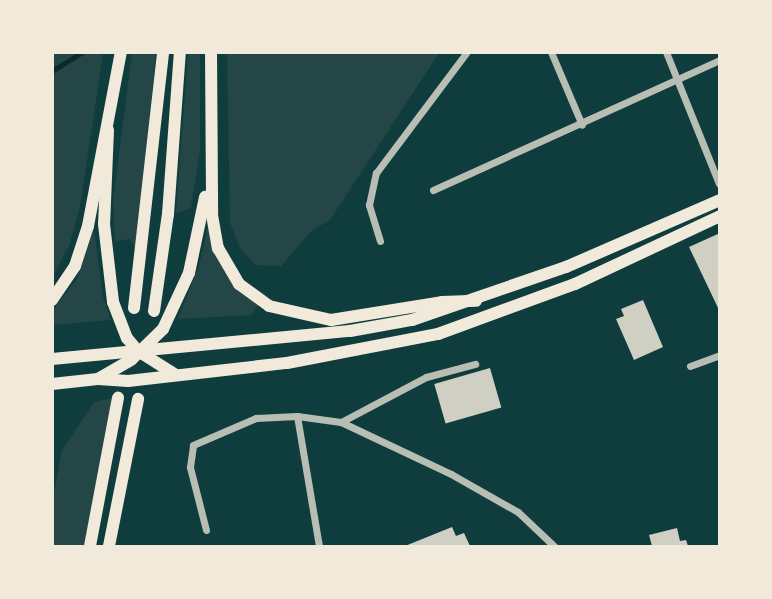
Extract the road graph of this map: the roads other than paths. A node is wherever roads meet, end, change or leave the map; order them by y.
1 (121, 52) edge
2 (163, 52) edge
3 (180, 52) edge
4 (211, 52) edge
5 (467, 52) edge
6 (551, 52) edge
7 (666, 52) edge
8 (719, 60) edge
9 (676, 80) junction
10 (582, 125) junction
11 (107, 130) junction
12 (209, 176) junction
13 (719, 184) edge
14 (433, 190) dead end
15 (719, 200) edge
16 (719, 216) edge
17 (380, 240) dead end
18 (52, 300) edge
19 (476, 301) junction
20 (134, 308) dead end
21 (154, 311) dead end
22 (138, 351) junction
23 (719, 355) edge
24 (52, 359) edge
25 (475, 364) dead end
26 (690, 366) dead end
27 (176, 375) junction
28 (98, 379) junction
29 (52, 384) edge
30 (118, 398) dead end
31 (138, 398) dead end
32 (297, 416) junction
33 (341, 422) junction
34 (206, 530) dead end
35 (90, 547) edge
36 (109, 547) edge
37 (319, 547) edge
38 (554, 547) edge

1 - 11 main road
2 - 20 main road
3 - 21 main road
4 - 12 main road
5 - 17 street
6 - 10 street
7 - 9 street
8 - 9 street
9 - 10 street
9 - 13 street
10 - 14 street
11 - 18 main road
11 - 22 main road
12 - 19 main road
12 - 22 main road
15 - 19 main road
16 - 27 main road
19 - 22 main road
22 - 24 main road
22 - 27 main road
22 - 28 main road
23 - 26 street
25 - 33 street
27 - 28 main road
28 - 29 main road
30 - 35 main road
31 - 36 main road
32 - 33 street
32 - 34 street
32 - 37 street
33 - 38 street

